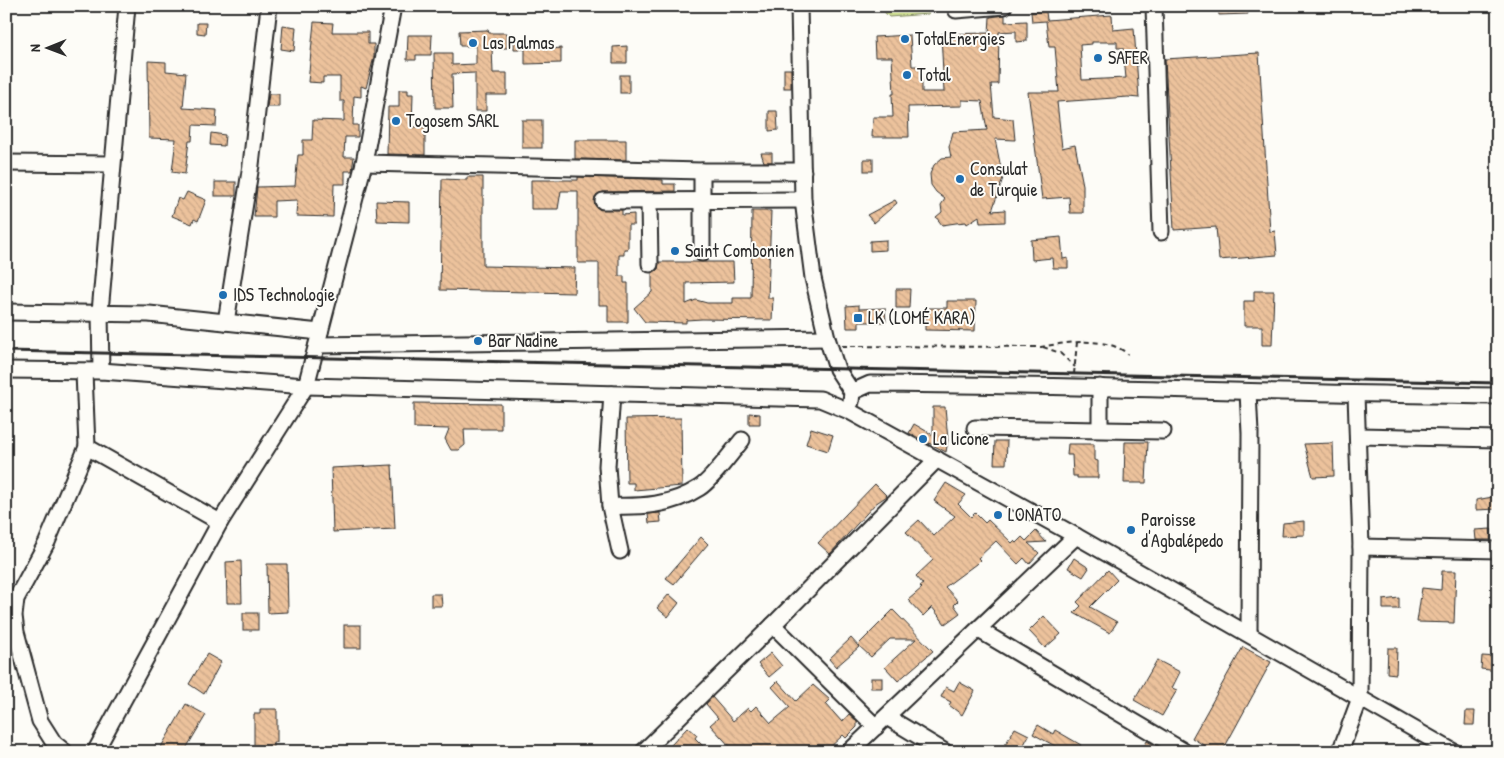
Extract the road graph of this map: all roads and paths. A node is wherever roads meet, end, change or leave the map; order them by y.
1 (127, 6) edge
2 (269, 6) edge
3 (394, 6) edge
4 (799, 6) edge
5 (1004, 6) edge
6 (1154, 6) edge
7 (956, 10) dead end
8 (364, 162) junction
9 (6, 163) edge
10 (112, 164) junction
11 (702, 171) junction
12 (803, 171) junction
13 (803, 200) junction
14 (603, 201) dead end
15 (702, 201) junction
16 (649, 202) junction
17 (1161, 232) dead end
18 (702, 254) dead end
19 (650, 264) dead end
20 (6, 312) edge
21 (100, 312) junction
22 (226, 322) junction
23 (318, 339) junction
24 (829, 342) junction
25 (1077, 342) junction
26 (1042, 347) junction
27 (1128, 354) dead end
28 (1075, 367) junction
29 (6, 370) edge
30 (101, 371) junction
31 (84, 372) junction
32 (306, 386) junction
33 (1075, 387) junction
34 (1100, 387) junction
35 (852, 392) junction
36 (1248, 392) junction
37 (612, 394) junction
38 (1356, 394) junction
39 (1498, 396) edge
40 (849, 411) junction
41 (975, 428) dead end
42 (1100, 429) junction
43 (1163, 431) dead end
44 (1359, 436) junction
45 (1498, 439) edge
46 (742, 440) dead end
47 (86, 447) junction
48 (937, 459) junction
49 (610, 506) junction
50 (220, 522) junction
51 (1076, 536) junction
52 (1361, 546) junction
53 (620, 550) dead end
54 (1498, 550) edge
55 (11, 596) edge
56 (773, 625) junction
57 (979, 630) junction
58 (1248, 634) junction
59 (1360, 698) junction
60 (881, 722) junction
61 (64, 752) edge
62 (95, 752) edge
63 (642, 752) edge
64 (849, 752) edge
65 (945, 752) edge
66 (1186, 752) edge
67 (1340, 752) edge
68 (1454, 752) edge

1 - 10 street
2 - 22 street
3 - 8 street
4 - 12 street
5 - 7 street
6 - 17 street
8 - 11 street
8 - 23 street
9 - 10 street
10 - 21 street
11 - 12 street
11 - 15 street
12 - 13 street
13 - 15 street
13 - 24 street
14 - 16 street
15 - 16 street
15 - 18 street
16 - 19 street
20 - 21 street
21 - 22 street
21 - 30 street
22 - 23 street
23 - 24 street
23 - 32 street
24 - 26 path
24 - 35 street
25 - 26 path
25 - 27 path
25 - 28 path
26 - 28 path
28 - 33 path
29 - 31 street
30 - 31 street
30 - 32 street
31 - 47 street
32 - 37 street
32 - 50 street
33 - 34 street
33 - 35 street
34 - 36 street
34 - 42 street
35 - 40 street
36 - 38 street
36 - 58 street
37 - 40 street
37 - 49 street
38 - 39 street
38 - 44 street
40 - 48 street
41 - 42 street
42 - 43 street
44 - 45 street
44 - 52 street
46 - 49 street
47 - 50 street
47 - 55 street
48 - 51 street
48 - 56 street
49 - 53 street
50 - 62 street
51 - 57 street
51 - 58 street
52 - 54 street
52 - 59 street
55 - 61 street
56 - 60 street
56 - 63 street
57 - 60 street
57 - 66 street
58 - 59 street
59 - 67 street
59 - 68 street
60 - 64 street
60 - 65 street

